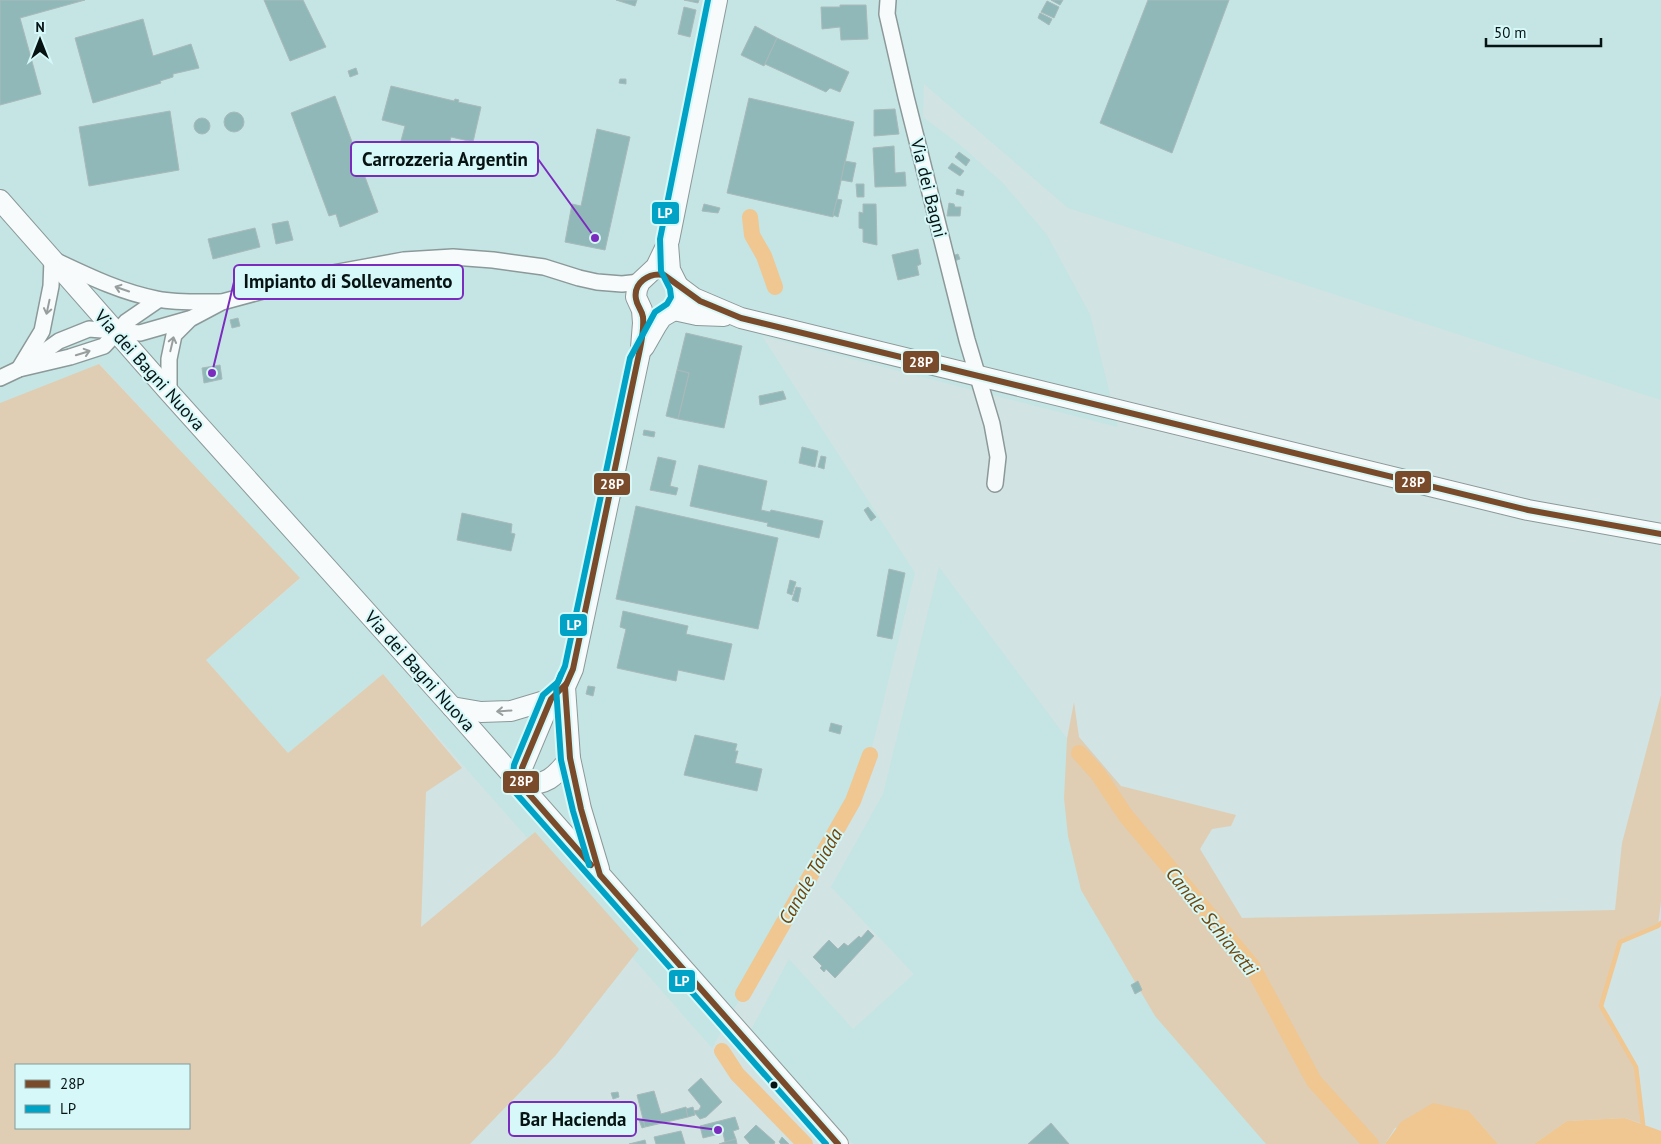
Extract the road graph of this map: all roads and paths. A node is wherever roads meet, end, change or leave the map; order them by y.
1 (717, 0) edge
2 (888, 0) edge
3 (0, 200) edge
4 (669, 240) junction
5 (52, 259) junction
6 (645, 279) junction
7 (598, 282) junction
8 (676, 283) junction
9 (158, 300) junction
10 (222, 302) junction
11 (640, 307) junction
12 (668, 313) junction
13 (741, 318) junction
14 (190, 319) junction
15 (116, 332) junction
16 (638, 361) junction
17 (19, 369) junction
18 (978, 375) junction
19 (0, 378) edge
20 (169, 392) junction
21 (995, 484) dead end
22 (1661, 534) edge
23 (558, 693) junction
24 (452, 707) junction
25 (570, 758) junction
26 (521, 785) junction
27 (600, 875) junction
28 (838, 1144) edge

1 - 4 street
2 - 18 street, Via dei Bagni
3 - 5 street, Via dei Bagni Nuova
4 - 6 street
4 - 8 street
9 -> 5 street
5 - 15 street, Via dei Bagni Nuova
5 -> 17 street
6 - 7 street
6 - 8 street
6 - 11 street
7 - 10 street
7 - 11 street
8 - 12 street
8 - 13 street
9 - 10 street
9 - 15 street
10 - 14 street
11 - 12 street
11 - 16 street
12 - 13 street
12 - 16 street
13 - 18 street
14 - 15 street
20 -> 14 street
17 -> 15 street
15 - 17 street
15 - 20 street, Via dei Bagni Nuova
16 - 23 street
17 - 19 street
18 - 21 street, Via dei Bagni
18 - 22 street
20 - 24 street, Via dei Bagni Nuova
23 -> 24 street
23 - 25 street
23 - 26 street
24 - 26 street, Via dei Bagni Nuova
25 - 26 street
25 - 27 street
26 - 27 street, Via dei Bagni Nuova
27 - 28 street, Via dei Bagni Nuova

